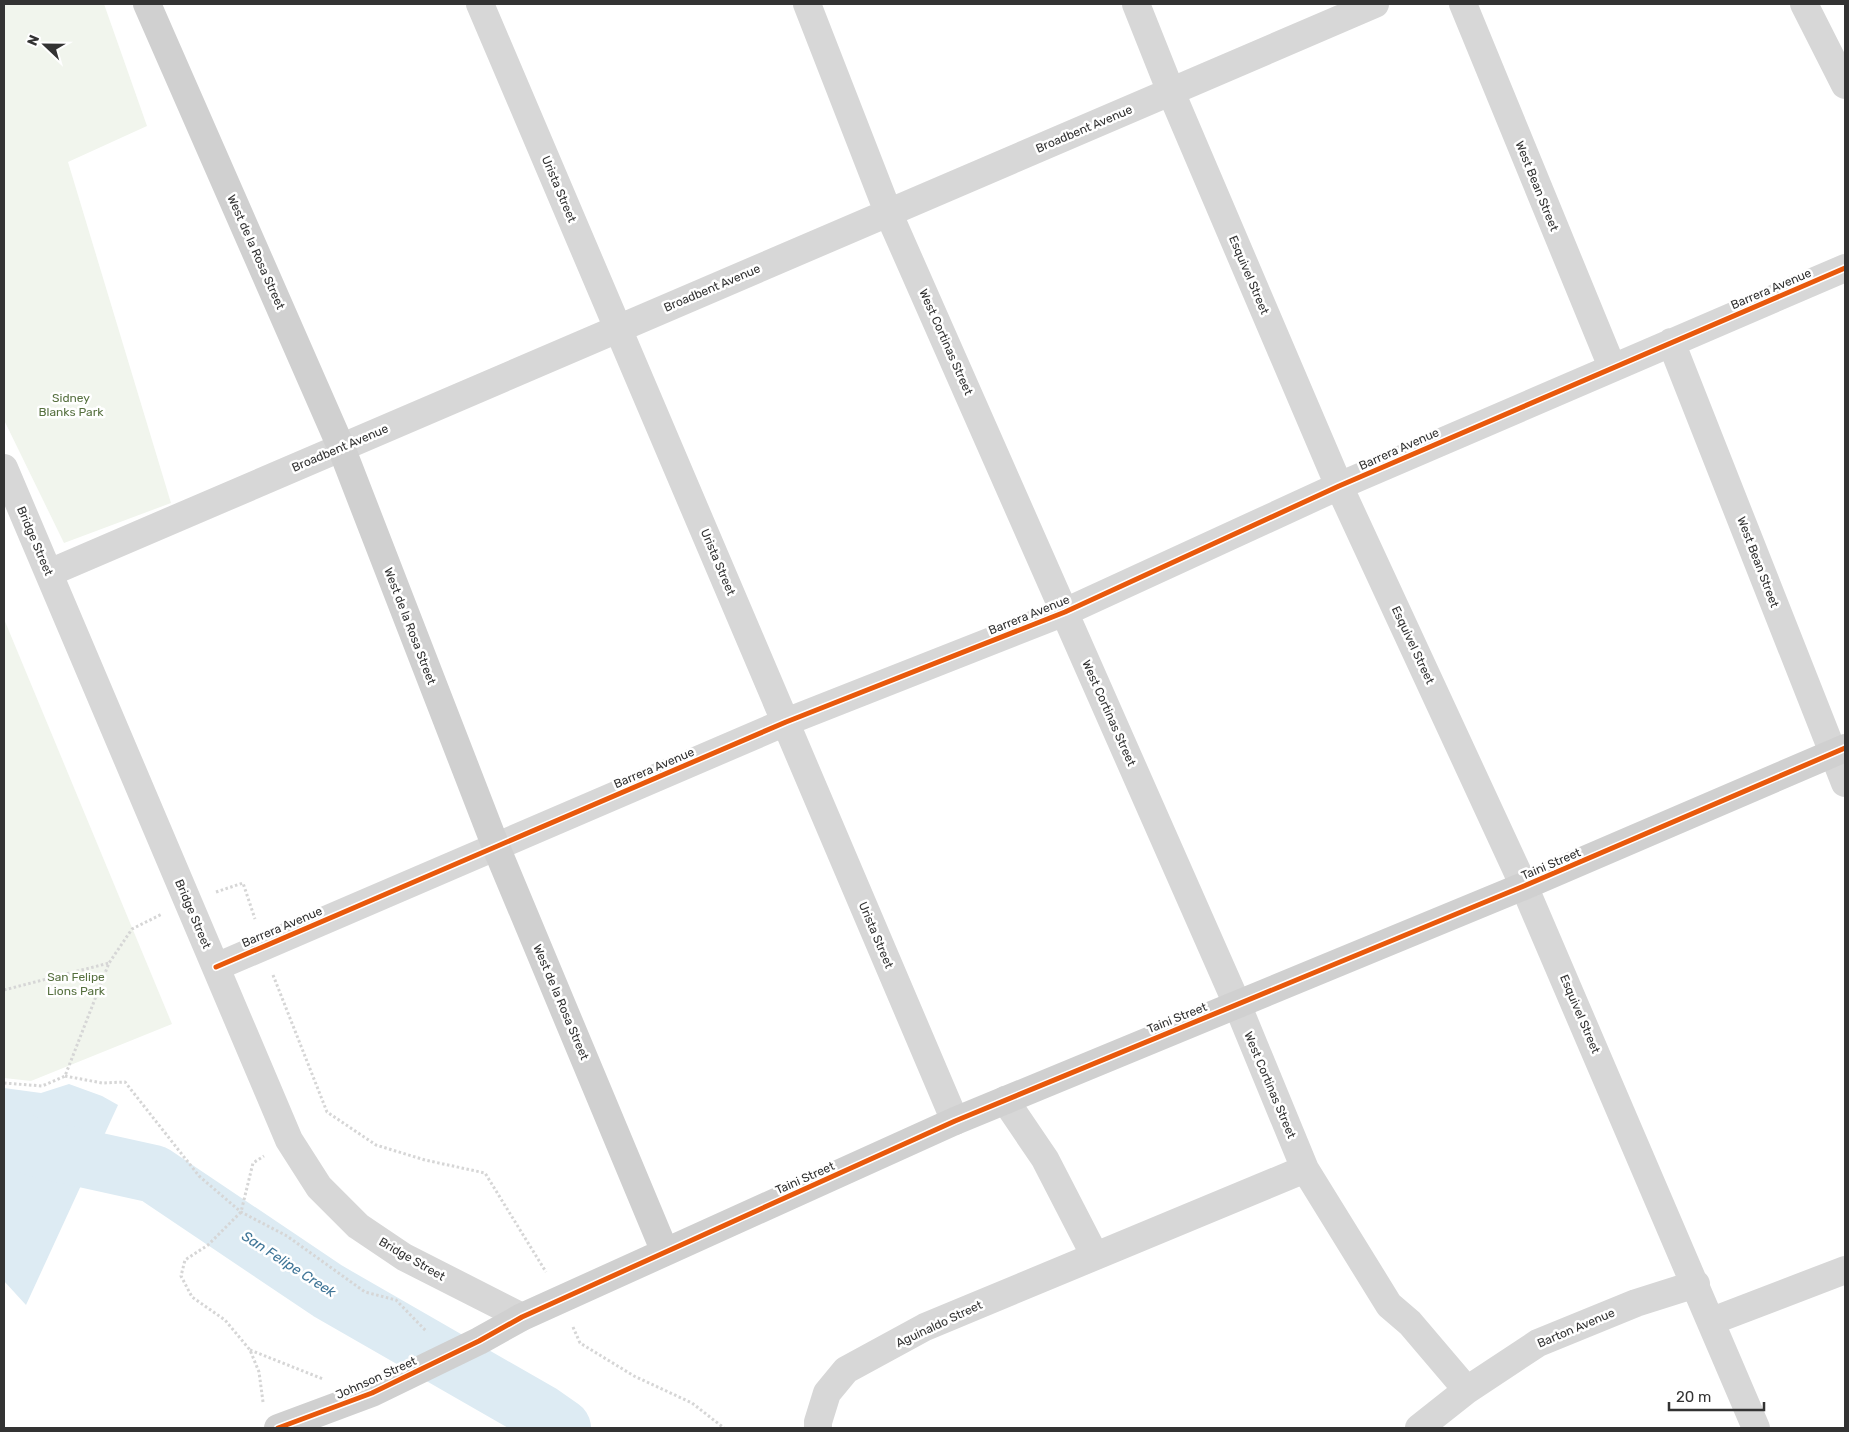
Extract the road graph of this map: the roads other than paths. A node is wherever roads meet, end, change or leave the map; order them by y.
1 (147, 4) edge
2 (480, 4) edge
3 (807, 4) edge
4 (1136, 4) edge
5 (1375, 4) edge
6 (1463, 4) edge
7 (1804, 4) edge
8 (1845, 85) edge
9 (1170, 92) junction
10 (888, 212) junction
11 (1845, 268) edge
12 (618, 328) junction
13 (1671, 342) junction
14 (1612, 367) junction
15 (341, 447) junction
16 (4, 468) edge
17 (1339, 486) junction
18 (49, 573) junction
19 (1065, 612) junction
20 (786, 722) junction
21 (1839, 751) edge
22 (1845, 783) edge
23 (496, 846) junction
24 (1524, 886) junction
25 (216, 967) junction
26 (1237, 1004) junction
27 (1005, 1100) junction
28 (955, 1121) junction
29 (1305, 1169) junction
30 (665, 1252) junction
31 (1095, 1256) junction
32 (1845, 1270) edge
33 (1696, 1284) junction
34 (522, 1317) junction
35 (1712, 1321) junction
36 (1466, 1390) junction
37 (278, 1428) edge
38 (818, 1428) edge
39 (1419, 1428) edge
40 (1756, 1428) edge

1 - 15 street, West de la Rosa Street
2 - 12 street, Urista Street
3 - 10 street, West Cortinas Street
4 - 9 street, Esquivel Street
5 - 9 street, Broadbent Avenue
6 - 14 street, West Bean Street
7 - 8 street
9 - 10 street, Broadbent Avenue
9 - 17 street, Esquivel Street
10 - 12 street, Broadbent Avenue
10 - 19 street, West Cortinas Street
11 - 13 street, Barrera Avenue
12 - 15 street, Broadbent Avenue
12 - 20 street, Urista Street
13 - 14 street, Barrera Avenue
13 - 21 street, West Bean Street
14 - 17 street, Barrera Avenue
15 - 18 street, Broadbent Avenue
15 - 23 street, West de la Rosa Street
16 - 18 street, Bridge Street
17 - 19 street, Barrera Avenue
17 - 24 street, Esquivel Street
18 - 25 street, Bridge Street
19 - 20 street, Barrera Avenue
19 - 26 street, West Cortinas Street
20 - 23 street, Barrera Avenue
20 - 28 street, Urista Street
21 - 22 street, West Bean Street
21 - 24 street, Taini Street
23 - 25 street, Barrera Avenue
23 - 30 street, West de la Rosa Street
24 - 26 street, Taini Street
24 - 33 street, Esquivel Street
25 - 34 street, Bridge Street
26 - 27 street, Taini Street
26 - 29 street, West Cortinas Street
27 - 28 street, Taini Street
27 - 31 street
28 - 30 street, Taini Street
29 - 31 street, Aguinaldo Street
29 - 36 street, West Cortinas Street
30 - 34 street, Taini Street
31 - 38 street, Aguinaldo Street
32 - 35 street
33 - 35 street, Esquivel Street
33 - 36 street, Barton Avenue
34 - 37 street, Johnson Street
35 - 40 street
36 - 39 street, Barton Avenue

